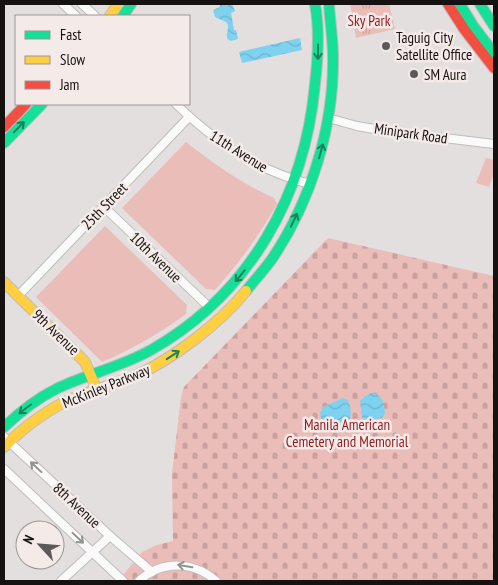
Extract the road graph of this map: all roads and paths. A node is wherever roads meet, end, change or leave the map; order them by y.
1 (63, 4) edge
2 (82, 4) edge
3 (118, 4) edge
4 (131, 4) edge
5 (315, 4) edge
6 (329, 4) edge
7 (448, 4) edge
8 (460, 4) edge
9 (480, 4) edge
10 (75, 15) edge
11 (94, 15) edge
12 (111, 15) edge
13 (125, 15) edge
14 (494, 26) edge
15 (494, 53) edge
16 (494, 68) edge
17 (25, 105) edge
18 (41, 105) edge
19 (177, 105) edge
20 (189, 116) junction
21 (328, 118) junction
22 (4, 127) edge
23 (4, 143) edge
24 (494, 144) edge
25 (294, 180) junction
26 (310, 184) junction
27 (104, 206) junction
28 (4, 282) edge
29 (18, 296) junction
30 (209, 307) junction
31 (91, 376) junction
32 (97, 390) junction
33 (4, 427) edge
34 (6, 442) edge
35 (4, 469) edge
36 (110, 536) junction
37 (93, 552) junction
38 (152, 572) junction
39 (61, 581) edge
40 (123, 581) edge
41 (139, 581) edge
42 (216, 581) edge

1 - 10 street
2 - 11 street
3 - 12 main road
4 - 13 main road
5 -> 25 main road, McKinley Parkway
6 - 21 main road, McKinley Parkway
7 - 16 main road
8 - 15 main road
9 - 14 main road
17 - 22 main road
23 -> 18 main road
19 - 20 street, 11th Avenue
20 - 25 street, 11th Avenue
20 - 27 street, 25th Street
21 - 24 street, Minipark Road
26 -> 21 main road, McKinley Parkway
25 - 26 street, 11th Avenue
25 -> 30 main road, McKinley Parkway
32 -> 26 main road, McKinley Parkway
27 - 29 street, 25th Street
27 - 30 street, 10th Avenue
28 - 29 main road, 9th Avenue
29 - 31 main road, 9th Avenue
30 - 31 main road, McKinley Parkway
31 - 32 main road, 9th Avenue
31 -> 33 main road, McKinley Parkway
32 - 34 main road, McKinley Parkway
36 -> 34 street, 8th Avenue
35 -> 37 street, 8th Avenue
36 - 37 street
36 - 38 street, 8th Avenue
37 - 39 street
37 - 40 street, 8th Avenue
38 - 41 street
42 -> 38 street

